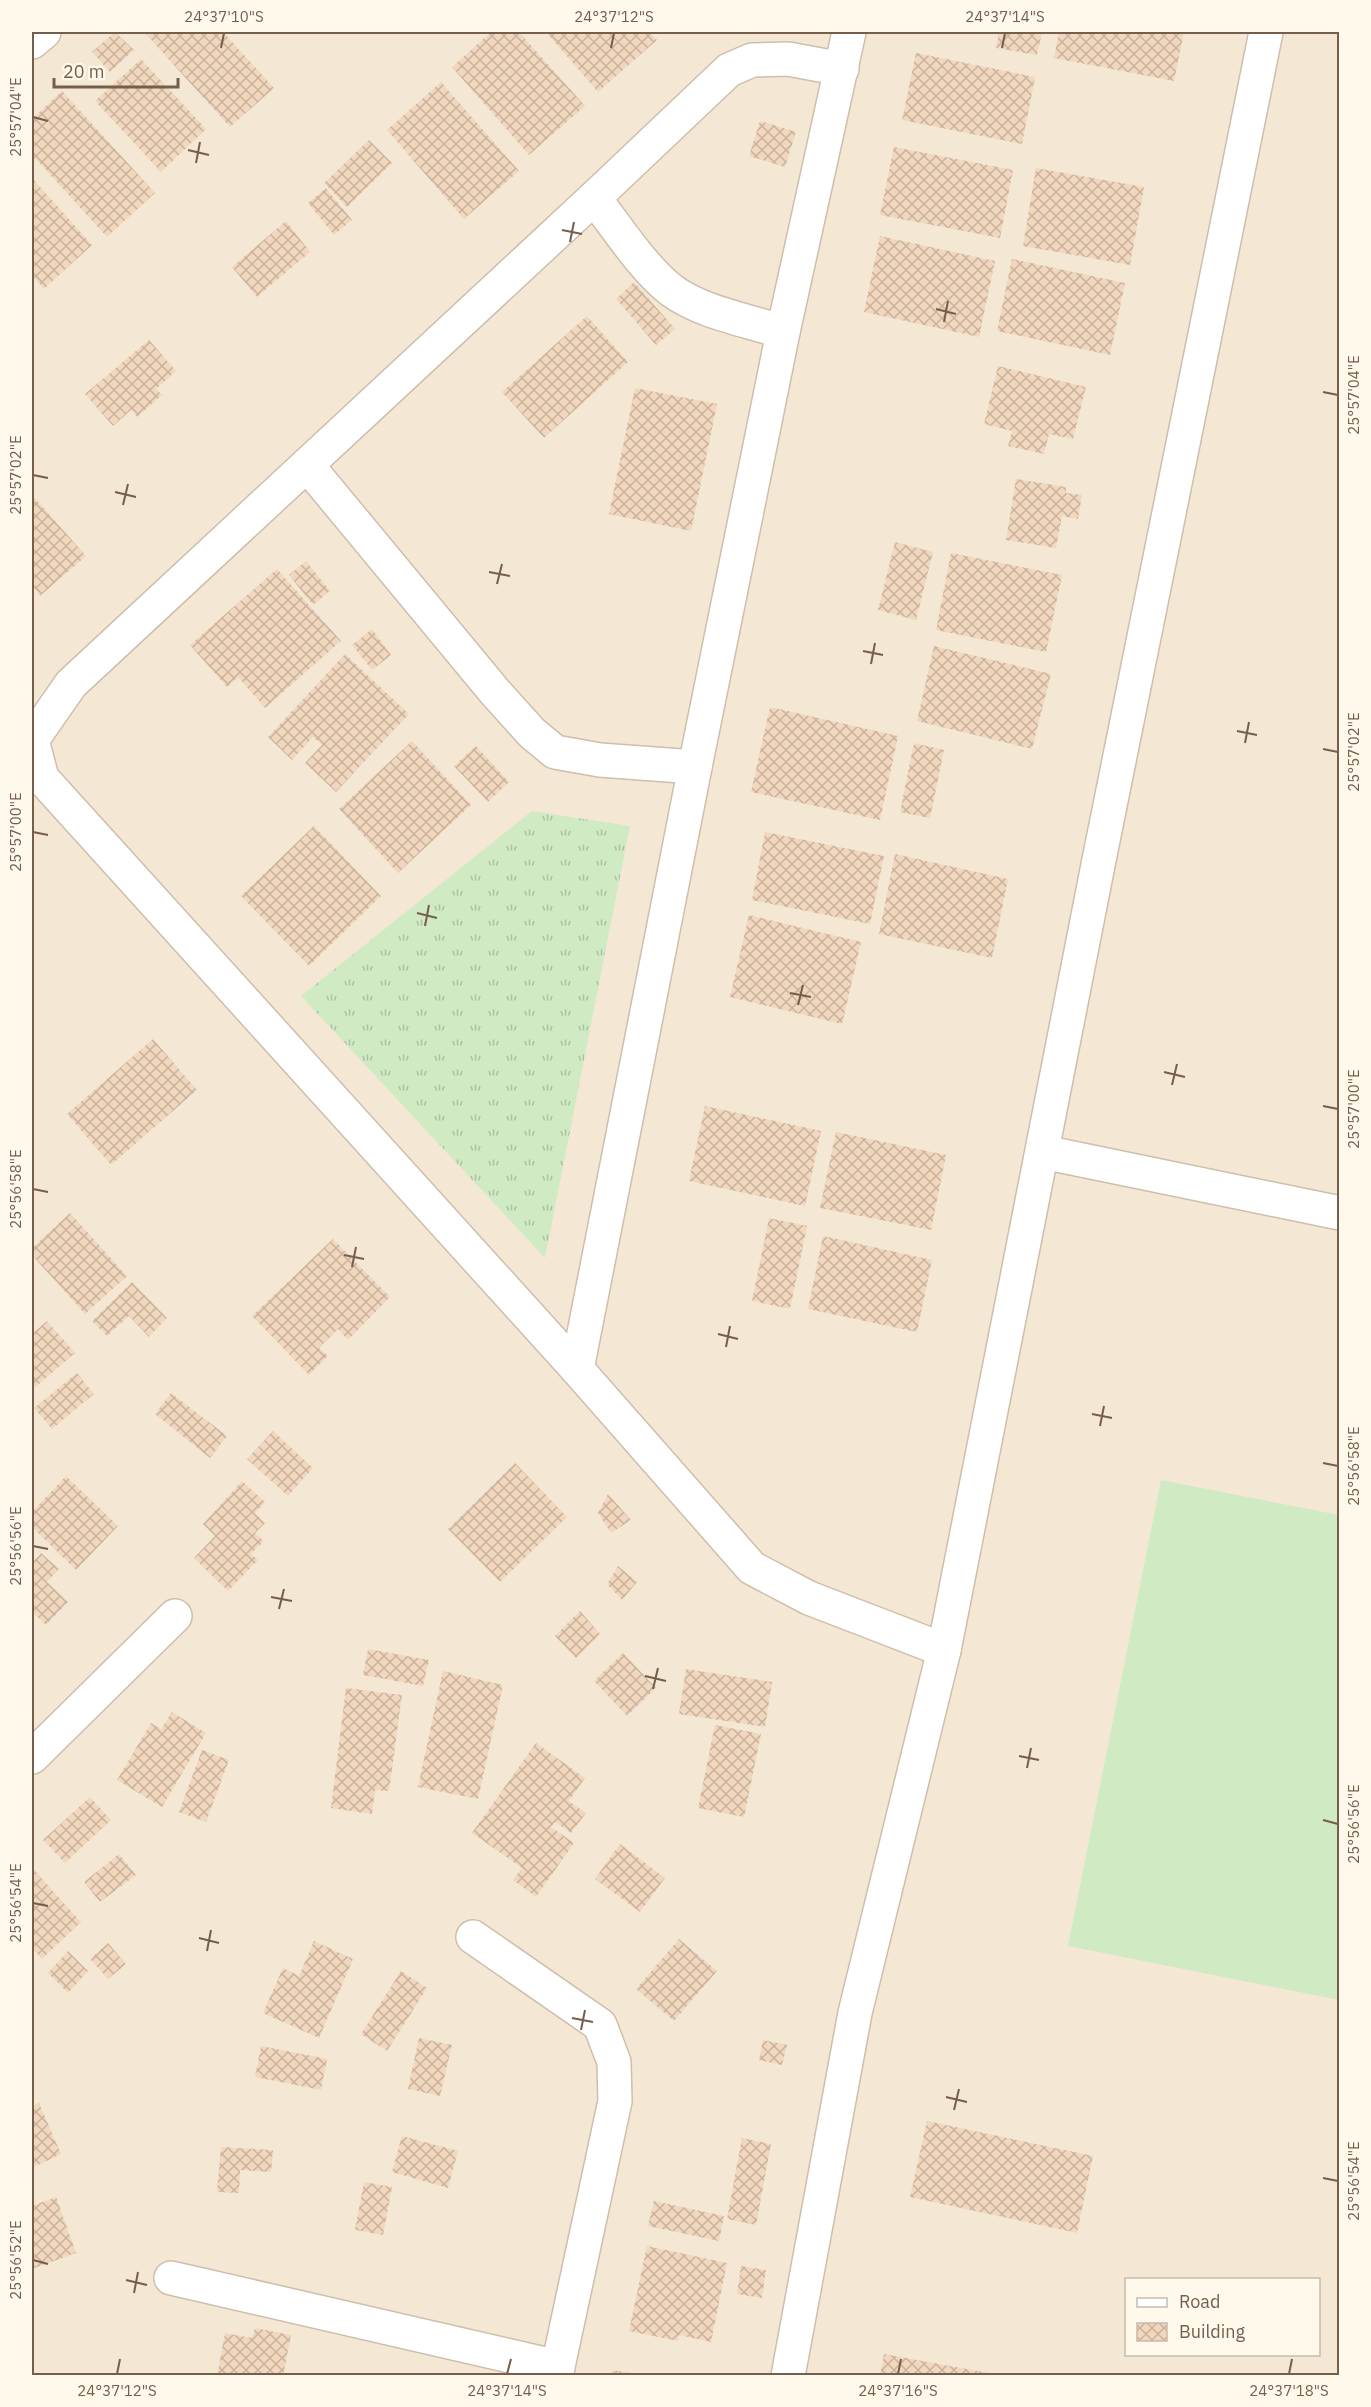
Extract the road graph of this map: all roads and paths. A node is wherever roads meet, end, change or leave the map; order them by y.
1 (44, 32) edge
2 (849, 32) edge
3 (1266, 32) edge
4 (32, 42) edge
5 (842, 69) junction
6 (594, 198) junction
7 (783, 332) junction
8 (307, 465) junction
9 (695, 767) junction
10 (1043, 1152) junction
11 (1340, 1213) edge
12 (577, 1369) junction
13 (175, 1616) dead end
14 (944, 1650) junction
15 (32, 1757) edge
16 (473, 1937) dead end
17 (171, 2278) dead end
18 (557, 2371) edge
19 (788, 2376) edge

1 - 4 street
2 - 5 street
3 - 10 street
5 - 6 street
5 - 7 street
6 - 7 street
6 - 8 street
7 - 9 street
8 - 9 street
8 - 12 street
9 - 12 street
10 - 11 street
10 - 14 street
12 - 14 street
13 - 15 street
14 - 19 street
16 - 18 street
17 - 18 street

